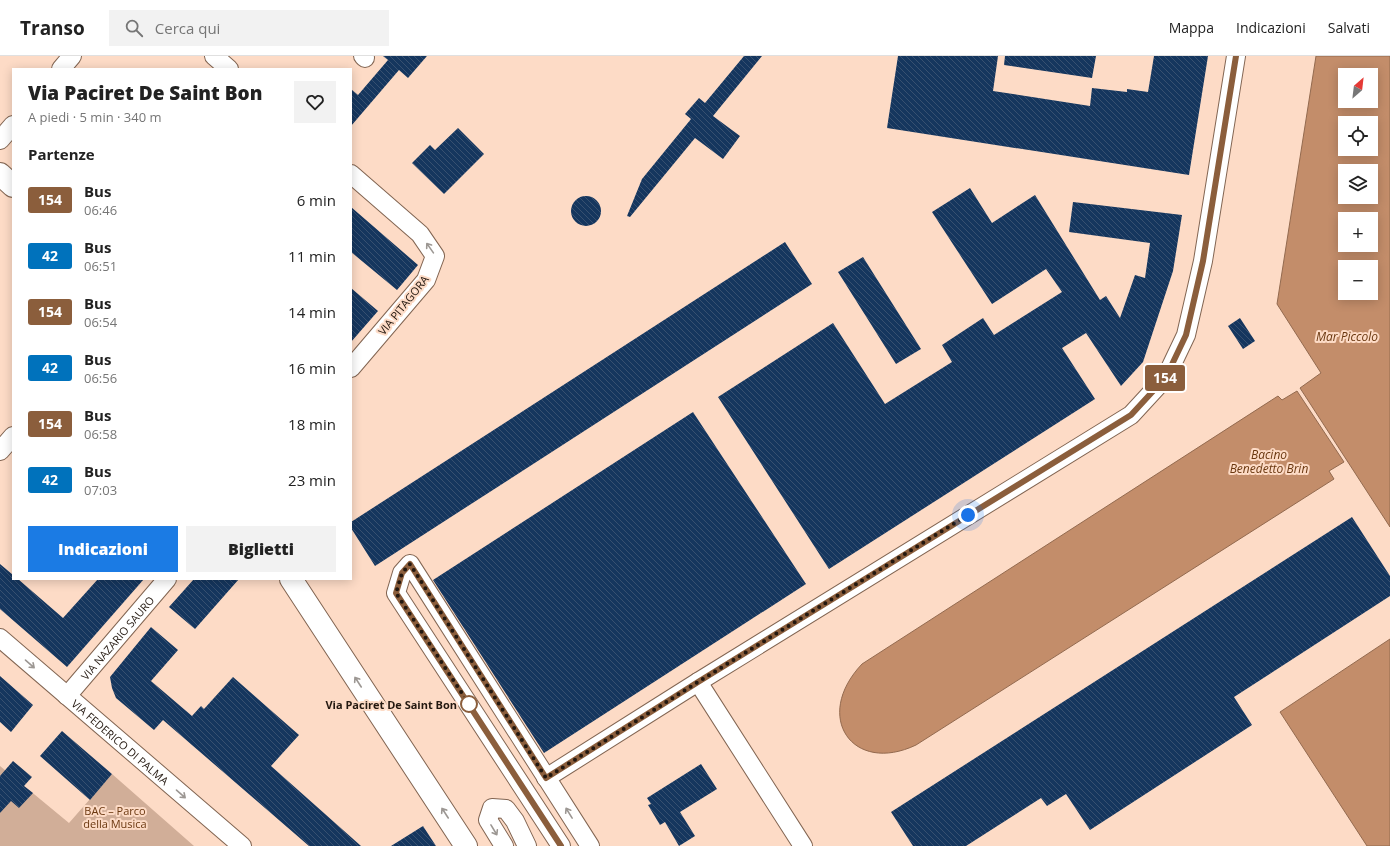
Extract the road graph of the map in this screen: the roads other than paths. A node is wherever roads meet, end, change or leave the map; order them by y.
1 (72, 56) edge
2 (214, 56) edge
3 (1236, 56) edge
4 (62, 68) edge
5 (228, 68) edge
6 (12, 126) edge
7 (0, 140) edge
8 (0, 174) edge
9 (352, 175) edge
10 (12, 185) edge
11 (352, 367) edge
12 (12, 437) edge
13 (0, 450) edge
14 (166, 580) edge
15 (292, 580) edge
16 (0, 638) edge
17 (698, 682) junction
18 (67, 696) junction
19 (546, 778) junction
20 (242, 846) edge
21 (466, 846) edge
22 (504, 846) edge
23 (526, 846) edge
24 (561, 846) edge
25 (590, 846) edge
26 (803, 846) edge

1 - 4 street
2 - 5 street
3 - 17 street
6 - 7 street
8 - 10 main road
11 -> 9 street, VIA PITAGORA
12 - 13 street
14 - 18 street, VIA NAZARIO SAURO
21 -> 15 main road
16 -> 18 street, VIA FEDERICO DI PALMA
17 - 19 street
17 - 26 street
18 -> 20 street, VIA FEDERICO DI PALMA
19 - 24 street
25 -> 19 street
23 -> 22 street

